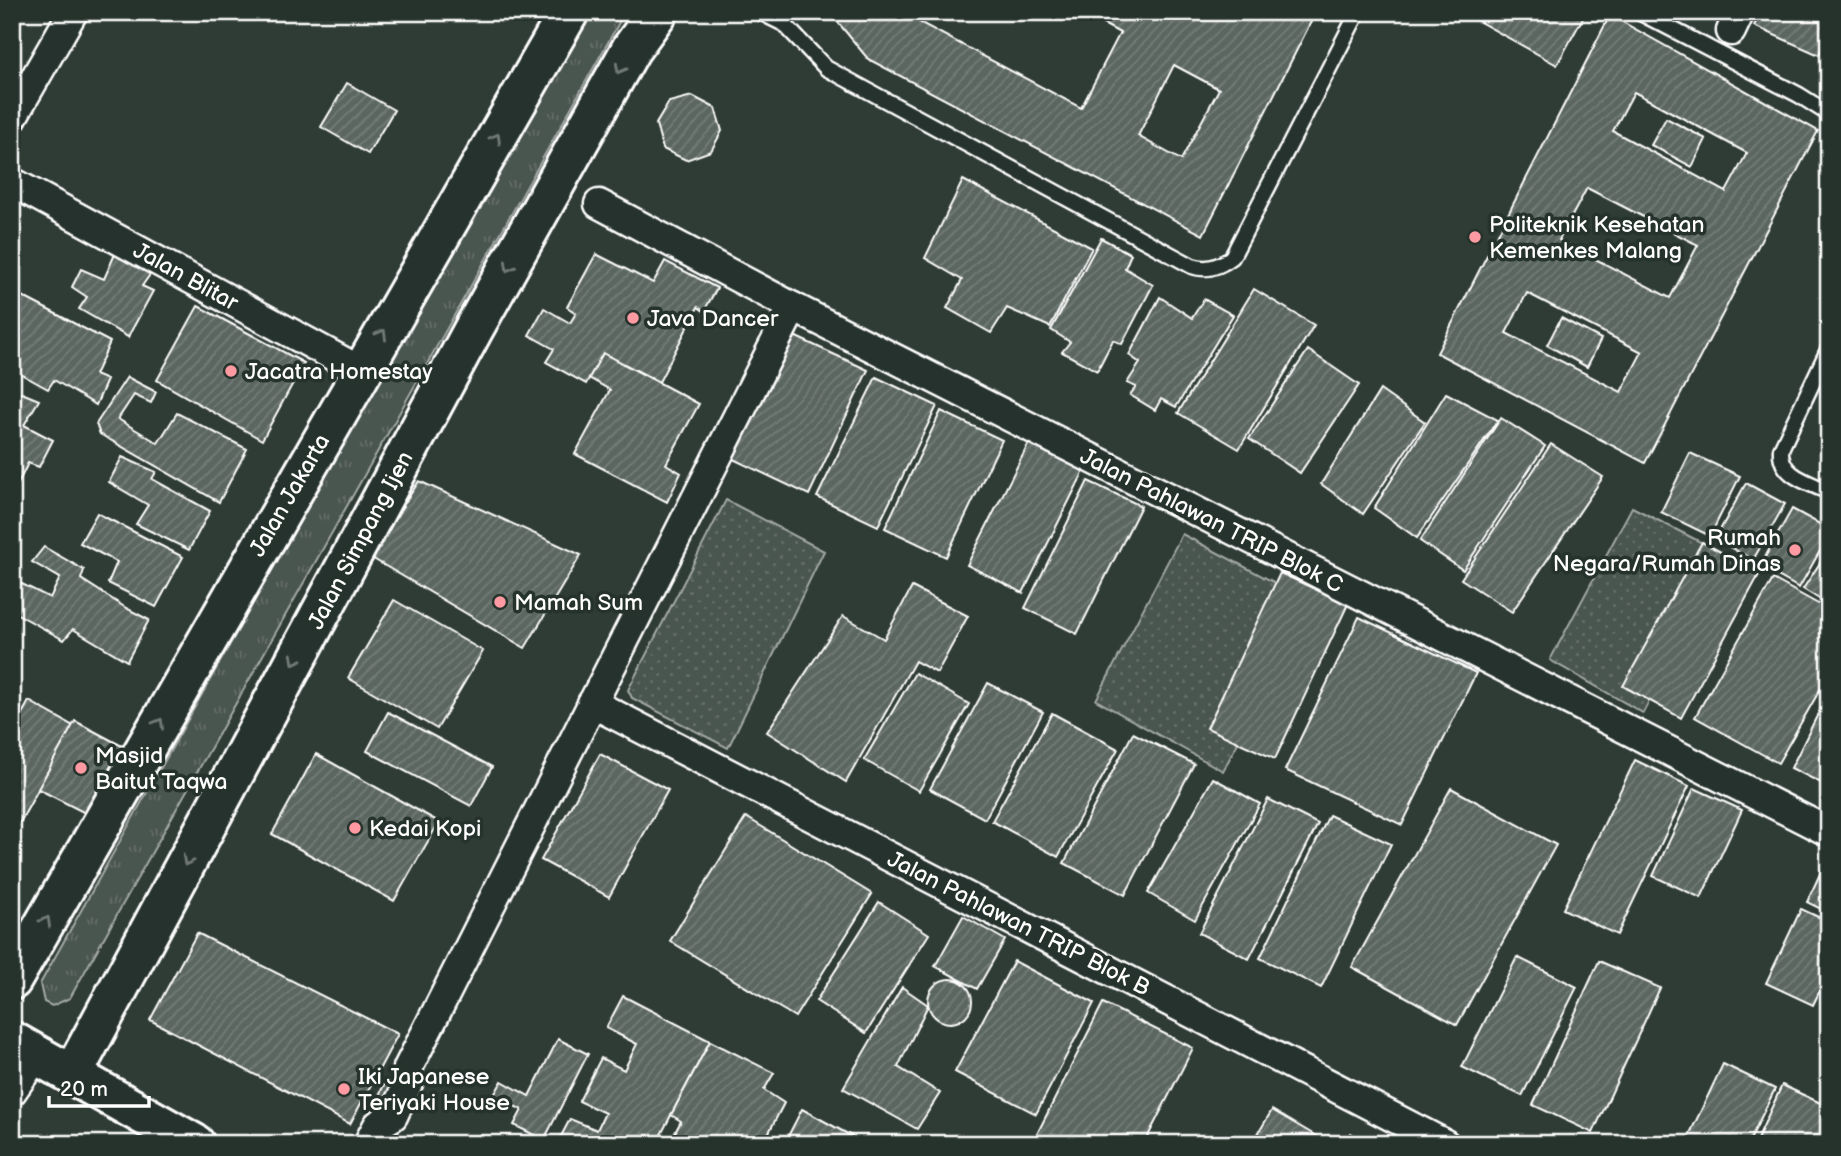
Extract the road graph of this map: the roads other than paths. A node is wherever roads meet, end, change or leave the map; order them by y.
1 (73, 12) edge
2 (569, 12) edge
3 (658, 12) edge
4 (760, 12) edge
5 (1358, 12) edge
6 (1639, 12) edge
7 (1829, 114) edge
8 (12, 118) edge
9 (12, 182) edge
10 (599, 204) dead end
11 (793, 307) junction
12 (1829, 348) edge
13 (361, 371) junction
14 (1829, 492) edge
15 (592, 703) junction
16 (1829, 832) edge
17 (12, 980) edge
18 (24, 1048) edge
19 (72, 1075) junction
20 (12, 1090) edge
21 (154, 1134) edge
22 (373, 1134) edge
23 (195, 1144) edge
24 (1445, 1144) edge

1 - 8 street
13 -> 2 main road, Jalan Jakarta
3 -> 19 main road, Jalan Simpang Ijen
4 - 5 lane
6 - 7 lane
9 - 13 street, Jalan Blitar
10 - 11 street, Jalan Pahlawan TRIP Blok C
11 - 15 street
11 - 16 street, Jalan Pahlawan TRIP Blok C
12 - 14 lane
17 -> 13 main road, Jalan Jakarta
15 - 22 street
15 - 24 street, Jalan Pahlawan TRIP Blok B
18 - 19 main road
18 - 20 street
19 - 21 main road
21 - 23 main road

